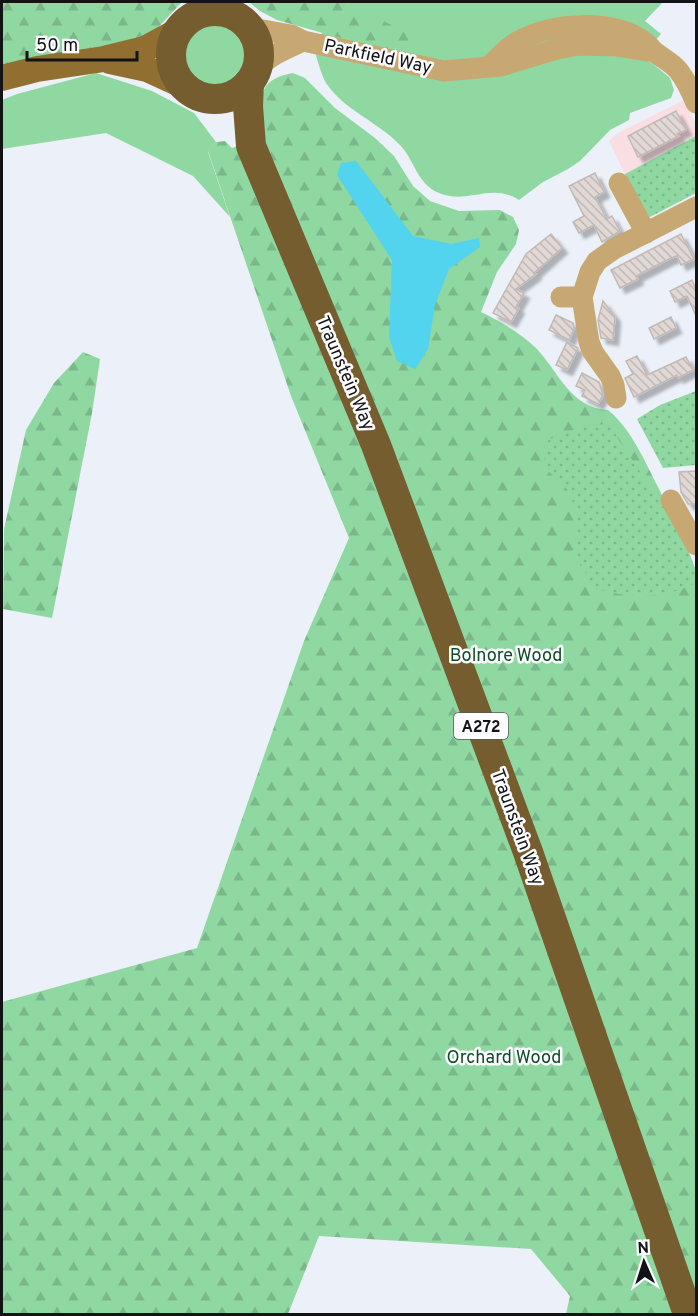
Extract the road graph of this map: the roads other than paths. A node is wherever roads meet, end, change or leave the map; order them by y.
1 (240, 16) edge
2 (186, 18) edge
3 (303, 41) junction
4 (104, 59) junction
5 (253, 76) junction
6 (2, 78) edge
7 (196, 92) junction
8 (696, 102) edge
9 (251, 146) junction
10 (619, 183) dead end
11 (695, 212) edge
12 (646, 233) junction
13 (616, 398) dead end
14 (671, 500) dead end
15 (696, 545) edge
16 (688, 1314) edge

1 - 2 highway
1 - 3 street, Parkfield Way
1 - 5 highway
2 - 4 main road
2 - 7 highway
3 - 5 street, Parkfield Way
3 - 8 street, Parkfield Way
4 - 6 main road
4 - 7 main road
5 - 7 highway
5 - 9 highway, Traunstein Way / A272
7 - 9 highway, Traunstein Way / A272
9 - 16 highway, Traunstein Way / A272
10 - 12 street
11 - 12 street
12 - 13 street
14 - 15 street

